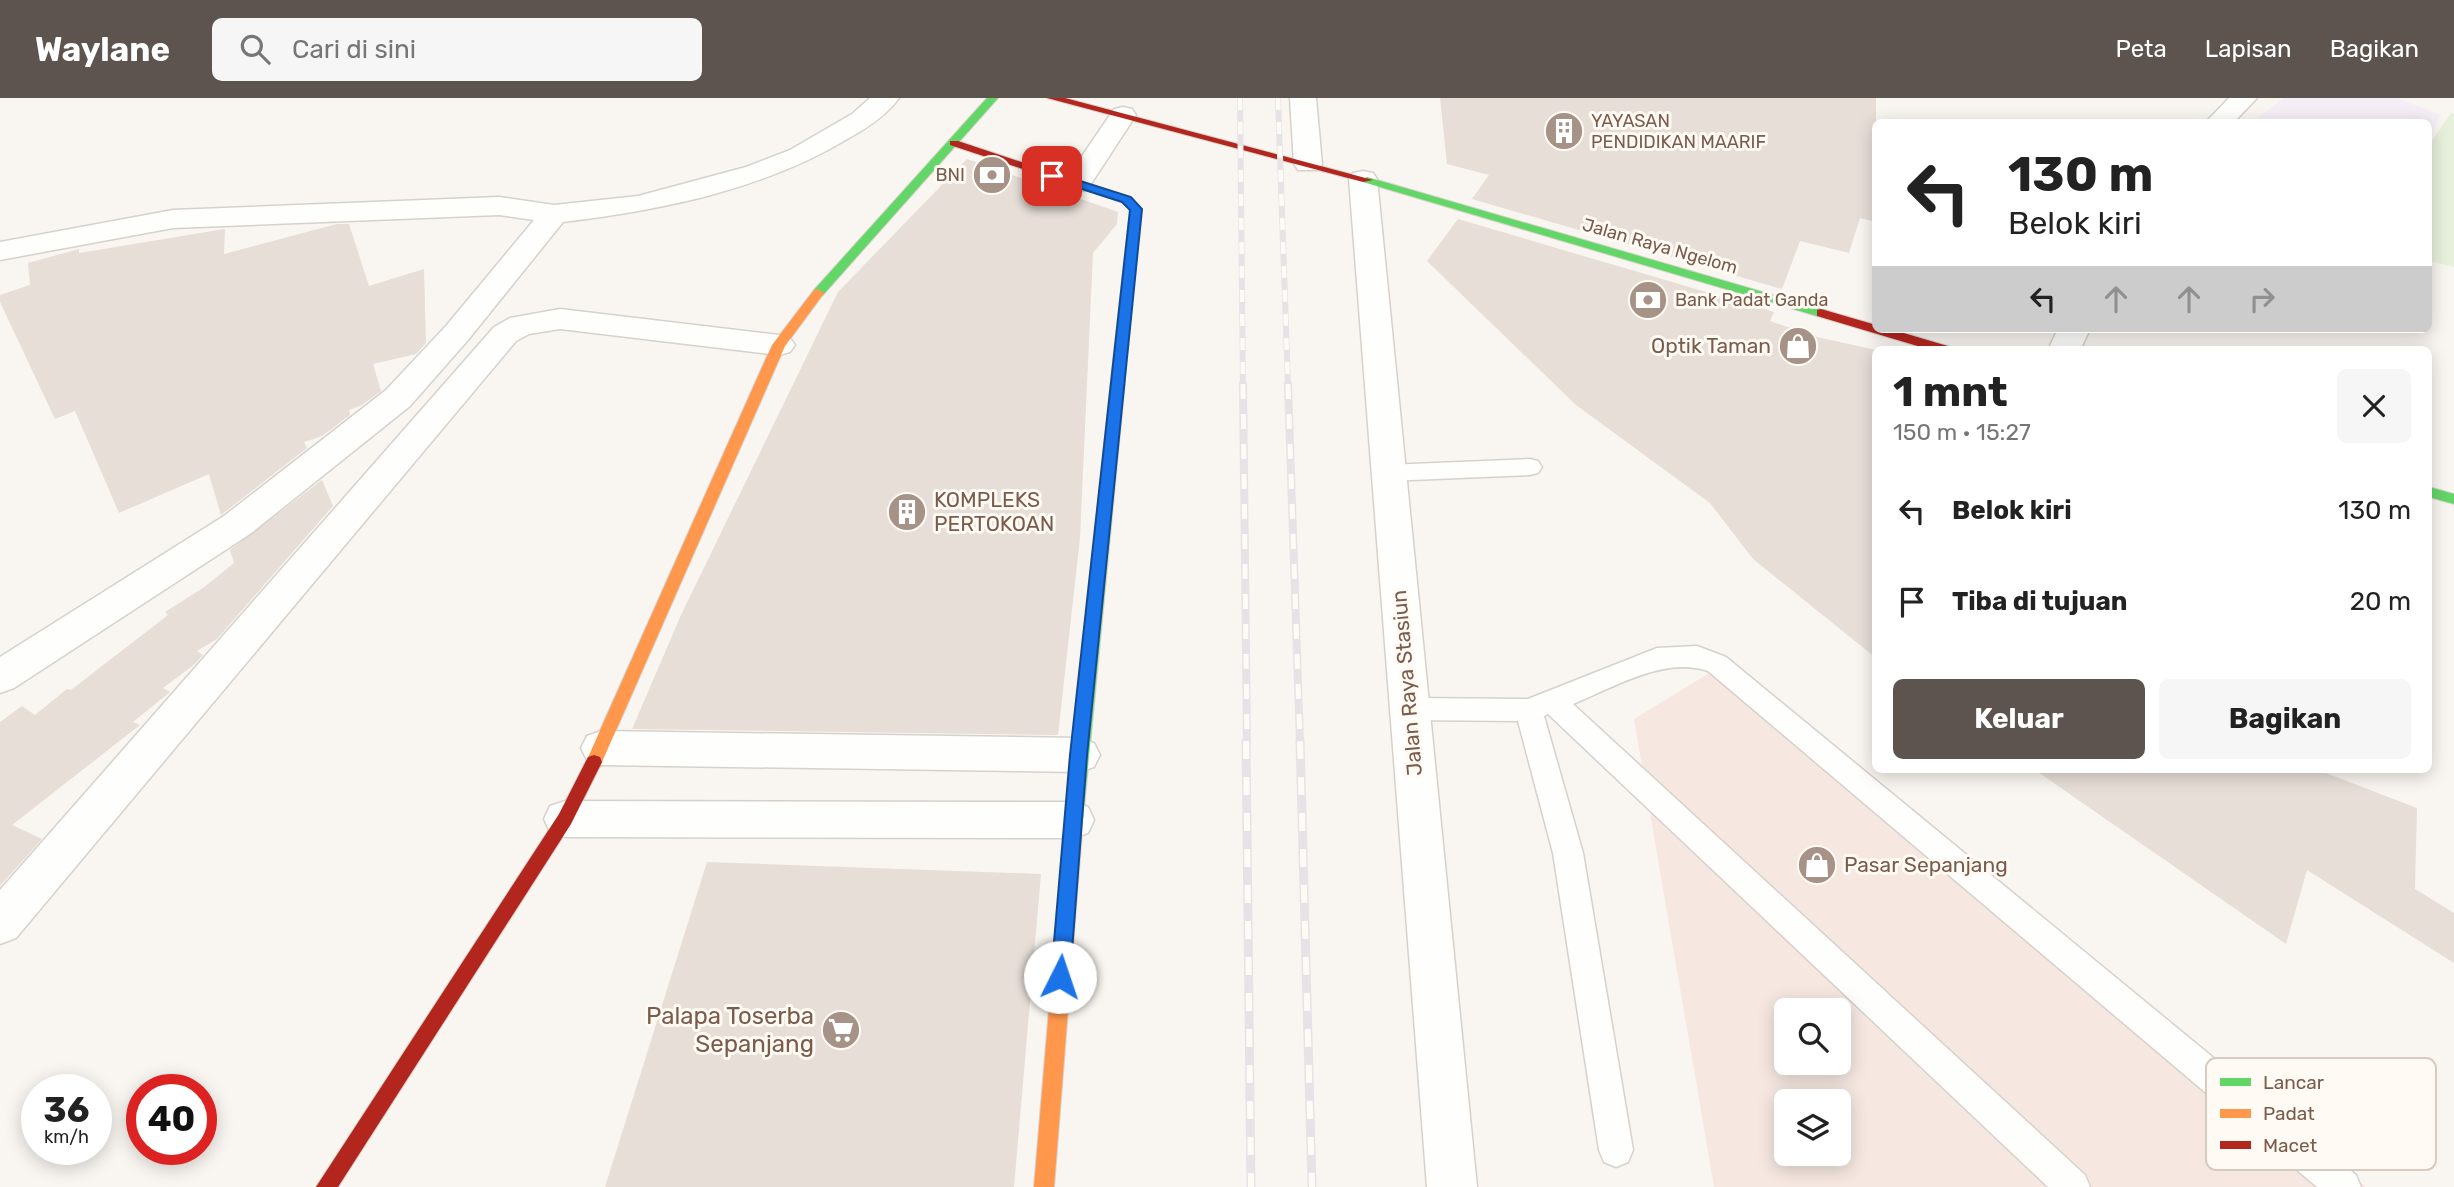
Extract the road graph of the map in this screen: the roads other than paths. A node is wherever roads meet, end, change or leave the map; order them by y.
1 (886, 98) edge
2 (993, 98) edge
3 (1052, 98) edge
4 (1303, 98) edge
5 (2238, 99) edge
6 (1123, 115) junction
7 (2221, 119) edge
8 (954, 143) junction
9 (1308, 164) junction
10 (1363, 179) junction
11 (1077, 184) junction
12 (554, 214) junction
13 (0, 251) edge
14 (1872, 328) edge
15 (1888, 333) edge
16 (779, 345) junction
17 (1932, 346) edge
18 (1530, 467) dead end
19 (1387, 472) junction
20 (2432, 493) edge
21 (2454, 499) edge
22 (0, 677) edge
23 (1541, 706) junction
24 (1410, 709) junction
25 (601, 748) junction
26 (1079, 755) junction
27 (565, 819) junction
28 (1073, 820) junction
29 (0, 923) edge
30 (2206, 1072) edge
31 (1616, 1150) dead end
32 (2324, 1170) edge
33 (326, 1187) edge
34 (1044, 1187) edge
35 (1452, 1187) edge
36 (2073, 1187) edge
37 (2344, 1187) edge

1 - 12 street
2 - 8 street
3 - 6 street, Jalan Raya Ngelom
4 - 9 street
5 - 7 street
6 - 9 street, Jalan Raya Ngelom
6 - 11 street
8 - 11 street
8 - 16 street
9 - 10 street, Jalan Raya Ngelom
10 - 14 street, Jalan Raya Ngelom
10 - 19 street, Jalan Raya Stasiun
11 - 26 street
12 - 13 street
12 - 22 street
15 - 17 street, Jalan Raya Ngelom
16 - 25 street
16 - 29 street
18 - 19 lane
19 - 24 street, Jalan Raya Stasiun
20 - 21 street
23 - 24 lane
23 - 30 lane
23 - 31 lane
23 - 36 lane
24 - 35 street, Jalan Raya Stasiun
25 - 26 street
25 - 27 street
26 - 28 street
27 - 28 street
27 - 33 street
28 - 34 street
32 - 37 lane

